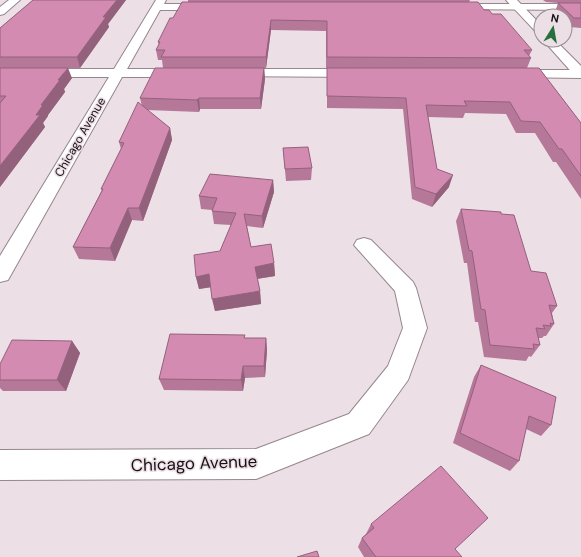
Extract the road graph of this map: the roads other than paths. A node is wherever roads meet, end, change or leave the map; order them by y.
1 (15, 0) edge
2 (159, 3) edge
3 (515, 3) edge
4 (223, 6) edge
5 (445, 7) edge
6 (581, 7) edge
7 (0, 12) edge
8 (533, 22) edge
9 (557, 48) edge
10 (0, 73) edge
11 (117, 73) junction
12 (197, 73) edge
13 (221, 73) edge
14 (365, 73) edge
15 (500, 74) edge
16 (581, 74) edge
17 (364, 245) dead end
18 (0, 274) edge
19 (0, 465) edge

1 - 7 street
2 - 4 street
2 - 11 street, Chicago Avenue
3 - 5 street
3 - 6 street
3 - 8 street
9 - 16 street
10 - 11 street
11 - 12 street
11 - 18 street, Chicago Avenue
13 - 14 street
15 - 16 street
17 - 19 street, Chicago Avenue

